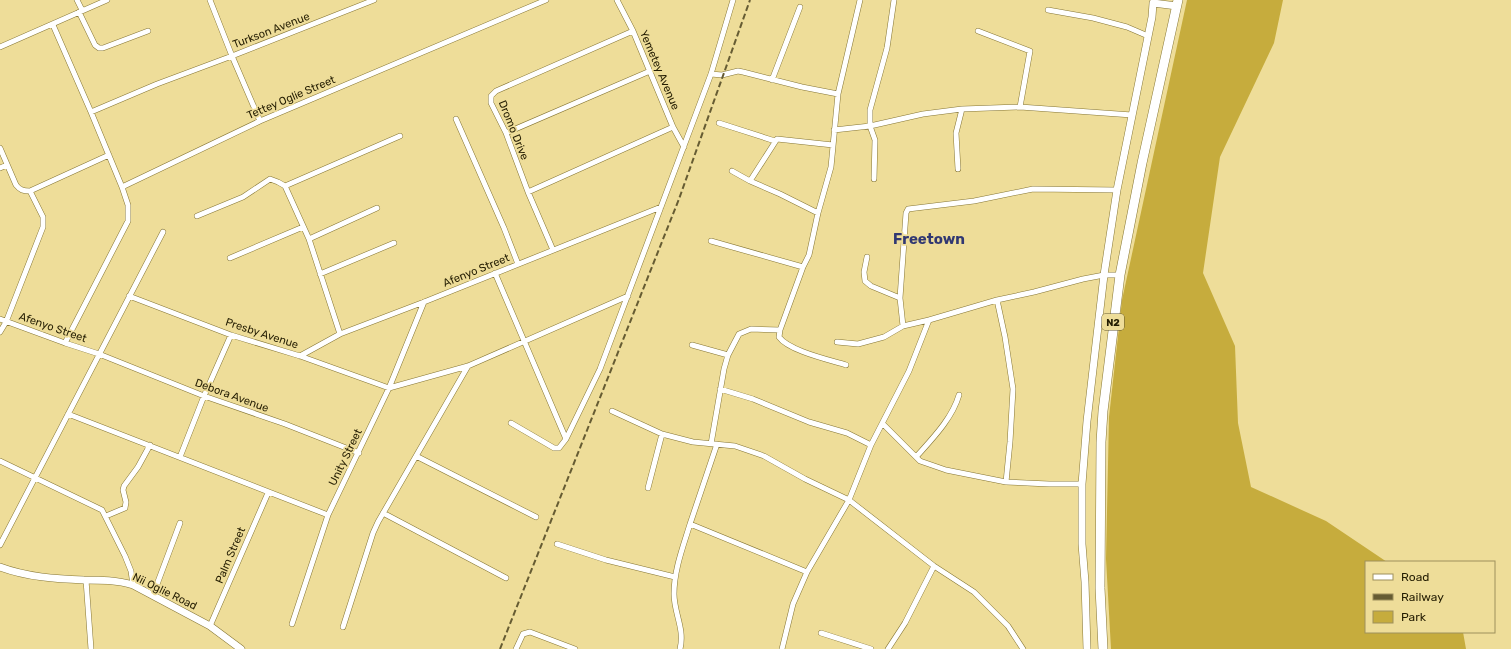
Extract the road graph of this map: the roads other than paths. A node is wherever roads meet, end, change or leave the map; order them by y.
1 (77, 0) edge
2 (107, 0) edge
3 (210, 0) edge
4 (374, 0) edge
5 (546, 0) edge
6 (617, 0) edge
7 (733, 0) edge
8 (860, 0) edge
9 (894, 0) edge
10 (1177, 3) edge
11 (800, 7) dead end
12 (1048, 10) dead end
13 (80, 11) junction
14 (53, 25) junction
15 (148, 31) dead end
16 (633, 31) junction
17 (978, 32) dead end
18 (1148, 36) junction
19 (0, 47) edge
20 (232, 56) junction
21 (650, 71) junction
22 (711, 74) junction
23 (772, 80) junction
24 (838, 94) junction
25 (962, 108) junction
26 (1020, 108) junction
27 (91, 112) junction
28 (1132, 115) junction
29 (456, 120) dead end
30 (260, 121) junction
31 (719, 123) dead end
32 (870, 126) junction
33 (673, 127) junction
34 (834, 130) junction
35 (506, 133) junction
36 (400, 136) dead end
37 (775, 140) junction
38 (833, 145) junction
39 (684, 147) junction
40 (0, 148) edge
41 (109, 155) junction
42 (7, 165) junction
43 (0, 168) edge
44 (958, 169) dead end
45 (732, 171) dead end
46 (874, 179) dead end
47 (750, 181) junction
48 (285, 186) junction
49 (122, 187) junction
50 (1117, 190) junction
51 (30, 191) junction
52 (528, 192) junction
53 (661, 207) junction
54 (377, 208) dead end
55 (818, 213) junction
56 (197, 216) dead end
57 (303, 227) junction
58 (163, 232) dead end
59 (308, 239) junction
60 (711, 241) dead end
61 (394, 243) dead end
62 (553, 250) junction
63 (867, 257) dead end
64 (230, 258) dead end
65 (518, 264) junction
66 (803, 267) junction
67 (496, 273) junction
68 (320, 274) junction
69 (1104, 275) junction
70 (1120, 275) junction
71 (129, 296) junction
72 (628, 296) junction
73 (900, 298) junction
74 (997, 300) junction
75 (424, 302) junction
76 (0, 319) edge
77 (929, 320) junction
78 (6, 322) junction
79 (904, 326) junction
80 (780, 330) junction
81 (0, 332) edge
82 (231, 334) junction
83 (340, 334) junction
84 (524, 342) junction
85 (837, 342) dead end
86 (65, 343) junction
87 (692, 345) dead end
88 (99, 354) junction
89 (728, 355) junction
90 (300, 356) junction
91 (846, 365) dead end
92 (468, 366) junction
93 (389, 388) junction
94 (720, 389) junction
95 (959, 395) dead end
96 (204, 396) junction
97 (612, 411) dead end
98 (68, 414) junction
99 (511, 423) dead end
100 (883, 424) junction
101 (662, 434) junction
102 (566, 440) junction
103 (711, 444) junction
104 (717, 444) junction
105 (150, 445) junction
106 (871, 445) junction
107 (358, 453) junction
108 (416, 456) junction
109 (180, 457) junction
110 (916, 457) junction
111 (0, 461) edge
112 (36, 478) junction
113 (1006, 482) junction
114 (1082, 484) junction
115 (648, 488) dead end
116 (268, 493) junction
117 (849, 500) junction
118 (383, 513) junction
119 (106, 516) junction
120 (328, 516) junction
121 (536, 517) dead end
122 (180, 523) dead end
123 (690, 524) junction
124 (557, 544) dead end
125 (0, 546) edge
126 (934, 566) junction
127 (0, 567) edge
128 (807, 572) junction
129 (675, 577) junction
130 (506, 578) dead end
131 (86, 580) junction
132 (133, 585) junction
133 (153, 595) junction
134 (292, 624) dead end
135 (210, 626) junction
136 (342, 627) dead end
137 (821, 633) dead end
138 (90, 649) edge
139 (241, 649) edge
140 (516, 649) edge
141 (575, 649) edge
142 (680, 649) edge
143 (782, 649) edge
144 (872, 649) edge
145 (888, 649) edge
146 (1023, 649) edge
147 (1087, 649) edge
148 (1103, 649) edge

1 - 13 street
2 - 13 street
3 - 20 street, Turkson Avenue
4 - 20 street, Turkson Avenue
5 - 30 street, Tettey Oglie Street
6 - 16 street, Yemetey Avenue
7 - 22 street
8 - 24 street
9 - 32 street
10 - 18 street
10 - 70 highway, N2
11 - 23 street
12 - 18 street
13 - 14 street
13 - 15 street
14 - 19 street
14 - 27 street
16 - 21 street, Yemetey Avenue
16 - 35 street, Dromo Drive
17 - 26 street
18 - 28 street
20 - 27 street
20 - 30 street
21 - 33 street, Yemetey Avenue
21 - 35 street
22 - 23 street
22 - 39 street
23 - 24 street
24 - 34 street
25 - 26 street
25 - 32 street
25 - 44 street
26 - 28 street
27 - 41 street
28 - 50 street
29 - 65 street
30 - 49 street, Tettey Oglie Street
31 - 37 street
32 - 34 street
32 - 46 street
33 - 39 street, Yemetey Avenue
33 - 52 street
34 - 38 street
35 - 52 street, Dromo Drive
36 - 48 street
37 - 38 street
37 - 47 street
38 - 55 street
39 - 53 street
40 - 42 street
41 - 49 street
41 - 51 street
42 - 43 street
42 - 51 street
45 - 47 street
47 - 55 street
48 - 56 street
48 - 57 street
49 - 86 street
50 - 69 street
50 - 73 street
51 - 78 street
52 - 62 street, Dromo Drive
53 - 62 street, Afenyo Street
53 - 72 street
54 - 59 street
55 - 66 street
57 - 59 street
57 - 64 street
58 - 71 street
59 - 68 street
60 - 66 street
61 - 68 street
62 - 65 street, Afenyo Street
63 - 73 street
65 - 67 street, Afenyo Street
66 - 80 street
67 - 75 street, Afenyo Street
67 - 84 street
68 - 83 street
69 - 70 street
69 - 74 street
69 - 114 street
70 - 148 highway, N2
71 - 82 street, Presby Avenue
71 - 88 street
72 - 84 street
72 - 102 street
73 - 79 street
74 - 77 street
74 - 113 street
75 - 83 street, Afenyo Street
75 - 93 street, Unity Street
76 - 78 street, Afenyo Street
77 - 79 street
77 - 100 street
78 - 81 street
78 - 86 street, Afenyo Street
79 - 85 street
80 - 89 street
80 - 91 street
82 - 90 street, Presby Avenue
82 - 96 street
83 - 90 street, Afenyo Street
84 - 92 street
84 - 102 street
86 - 88 street, Afenyo Street
87 - 89 street
88 - 96 street, Debora Avenue
88 - 98 street
89 - 94 street
90 - 93 street, Presby Avenue
92 - 93 street
92 - 108 street
93 - 107 street, Unity Street
94 - 103 street
94 - 106 street
95 - 110 street
96 - 107 street, Debora Avenue
96 - 109 street
97 - 101 street
98 - 105 street
98 - 112 street
99 - 102 street
100 - 106 street
100 - 110 street
101 - 103 street
101 - 115 street
103 - 104 street
104 - 117 street
104 - 123 street
105 - 109 street
105 - 119 street
106 - 117 street
107 - 120 street, Unity Street
108 - 118 street
108 - 121 street
109 - 116 street
110 - 113 street
111 - 112 street
112 - 119 street
112 - 125 street
113 - 114 street
114 - 147 street
116 - 120 street
116 - 135 street, Palm Street
117 - 126 street
117 - 128 street
118 - 130 street
118 - 136 street
119 - 132 street
120 - 134 street, Unity Street
122 - 133 street
123 - 128 street
123 - 129 street
124 - 129 street
126 - 145 street
126 - 146 street
127 - 131 street, Nii Oglie Road
128 - 143 street
129 - 142 street
131 - 132 street, Nii Oglie Road
131 - 138 street
132 - 133 street, Nii Oglie Road
133 - 135 street, Nii Oglie Road
135 - 139 street, Nii Oglie Road
137 - 144 street
140 - 141 street

